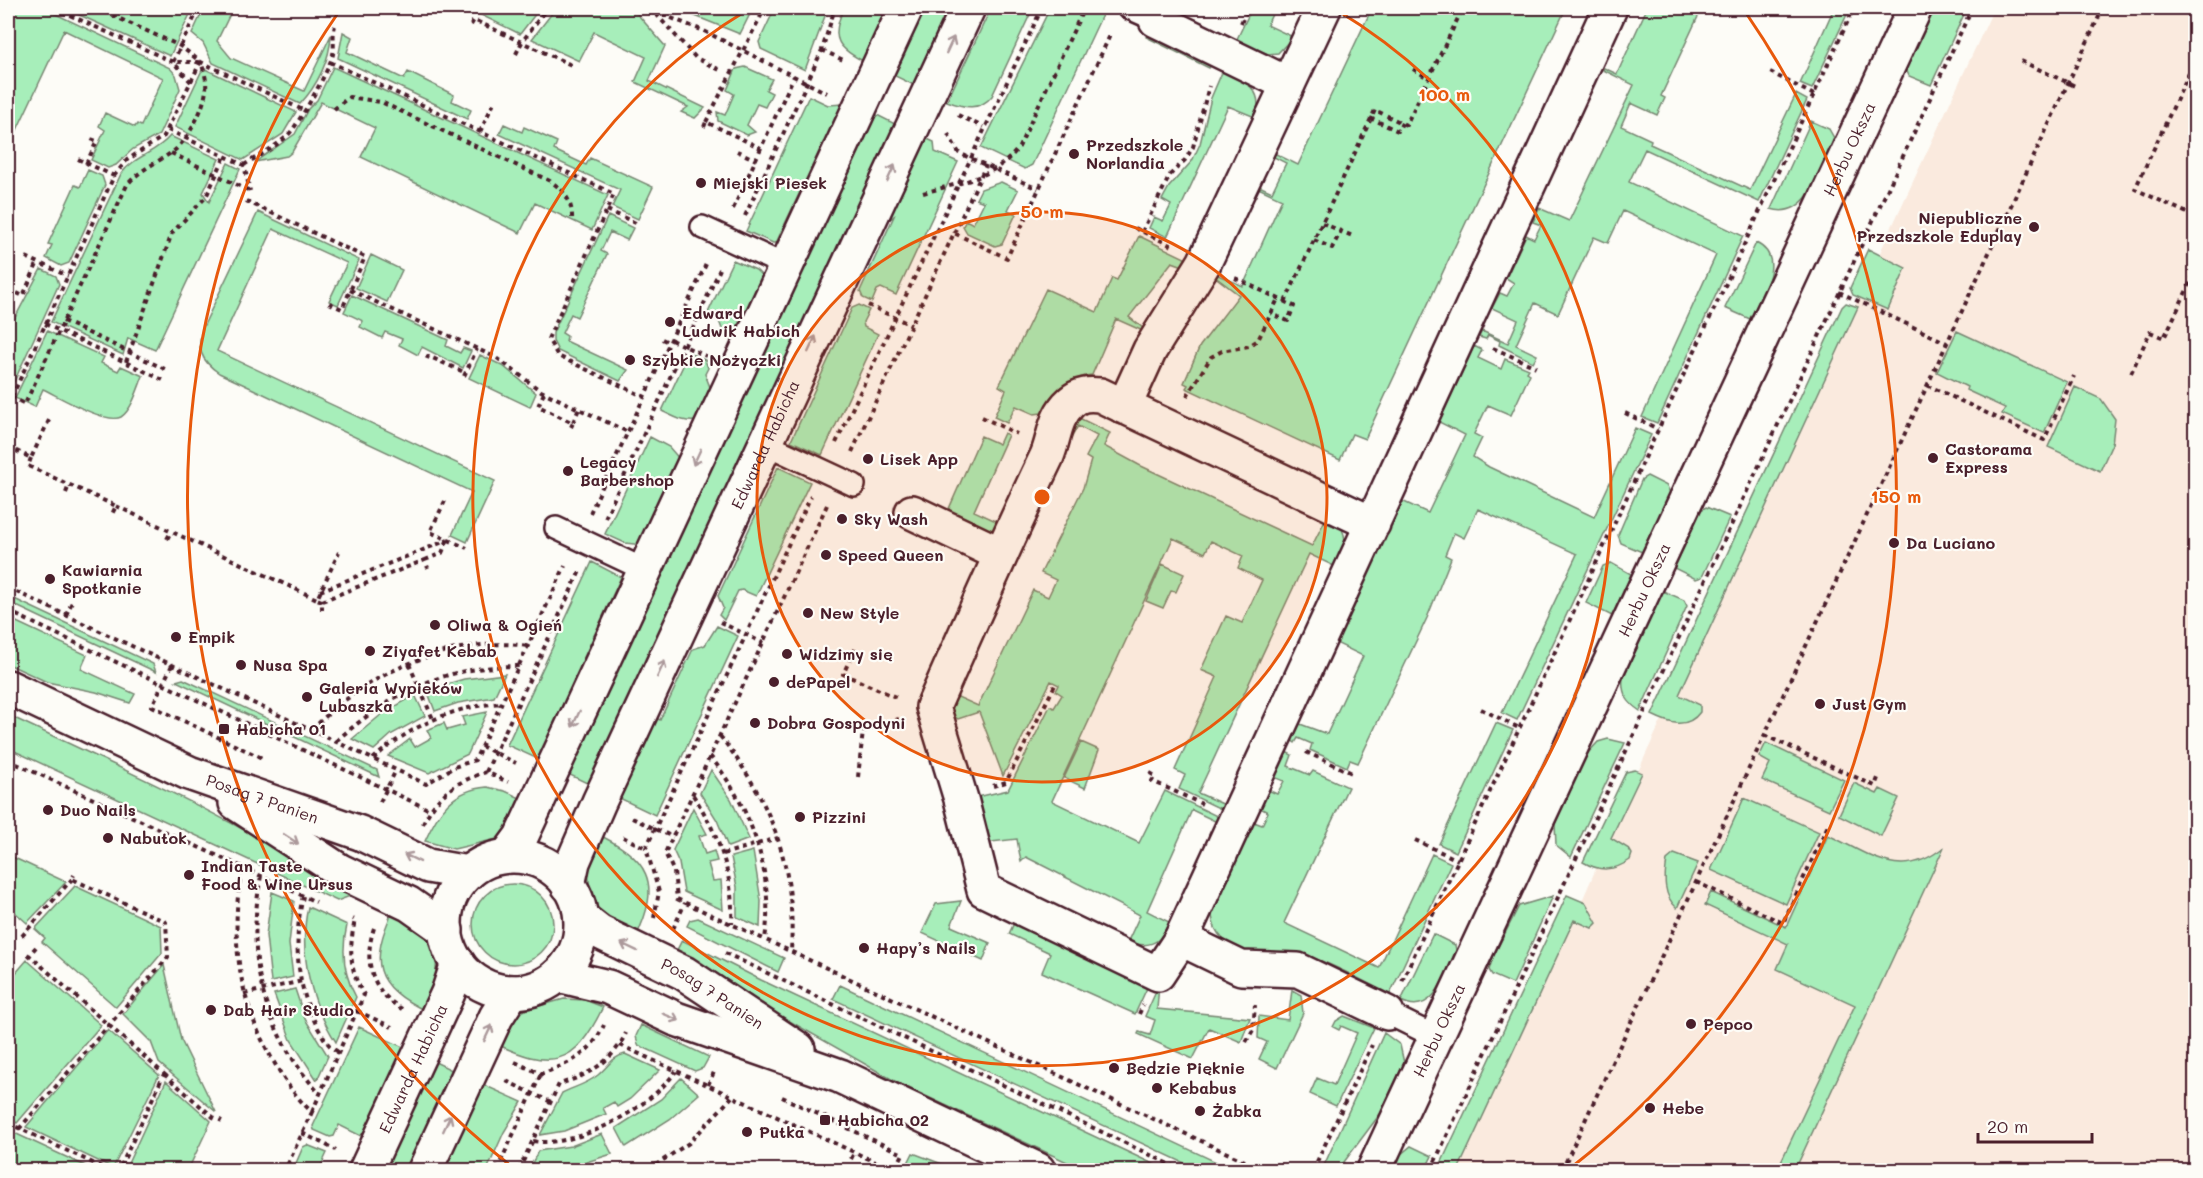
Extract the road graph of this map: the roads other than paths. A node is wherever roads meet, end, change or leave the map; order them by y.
1 (906, 8) edge
2 (968, 8) edge
3 (1324, 8) edge
4 (1610, 8) edge
5 (1916, 8) edge
6 (1142, 14) edge
7 (1288, 84) junction
8 (719, 234) road end
9 (786, 266) junction
10 (1124, 406) junction
11 (766, 444) junction
12 (847, 481) road end
13 (912, 512) dead end
14 (1373, 524) junction
15 (556, 528) dead end
16 (1000, 554) junction
17 (645, 570) junction
18 (8, 687) edge
19 (189, 773) junction
20 (507, 856) junction
21 (468, 873) junction
22 (568, 885) junction
23 (580, 918) junction
24 (446, 930) junction
25 (1181, 939) junction
26 (458, 963) junction
27 (558, 975) junction
28 (512, 992) junction
29 (1387, 1013) joint
30 (1436, 1037) junction
31 (840, 1076) junction
32 (355, 1162) edge
33 (425, 1170) edge
34 (1038, 1170) edge
35 (1374, 1170) edge

1 - 9 street
11 -> 2 street, Edwarda Habicha
3 - 7 street
4 - 14 street
5 - 30 street, Herbu Oksza
6 - 7 street
7 - 10 street
8 - 9 lane
9 -> 17 street
10 - 14 street
10 - 16 street
11 - 12 lane
22 -> 11 street, Edwarda Habicha
13 - 16 street
14 - 25 street
15 - 17 lane
16 - 25 street
17 -> 20 street
18 - 19 street, Posag 7 Panien
21 -> 19 street, Posag 7 Panien
19 -> 24 street, Posag 7 Panien
20 - 21 street
20 - 22 street
21 - 24 street
22 - 23 street
23 - 27 street
31 -> 23 street, Posag 7 Panien
24 - 26 street
25 - 29 street
26 - 28 street
26 - 32 street, Edwarda Habicha
27 - 28 street
27 -> 31 street, Posag 7 Panien
33 -> 28 street
29 - 30 lane
30 - 35 street, Herbu Oksza
31 - 34 street, Posag 7 Panien

